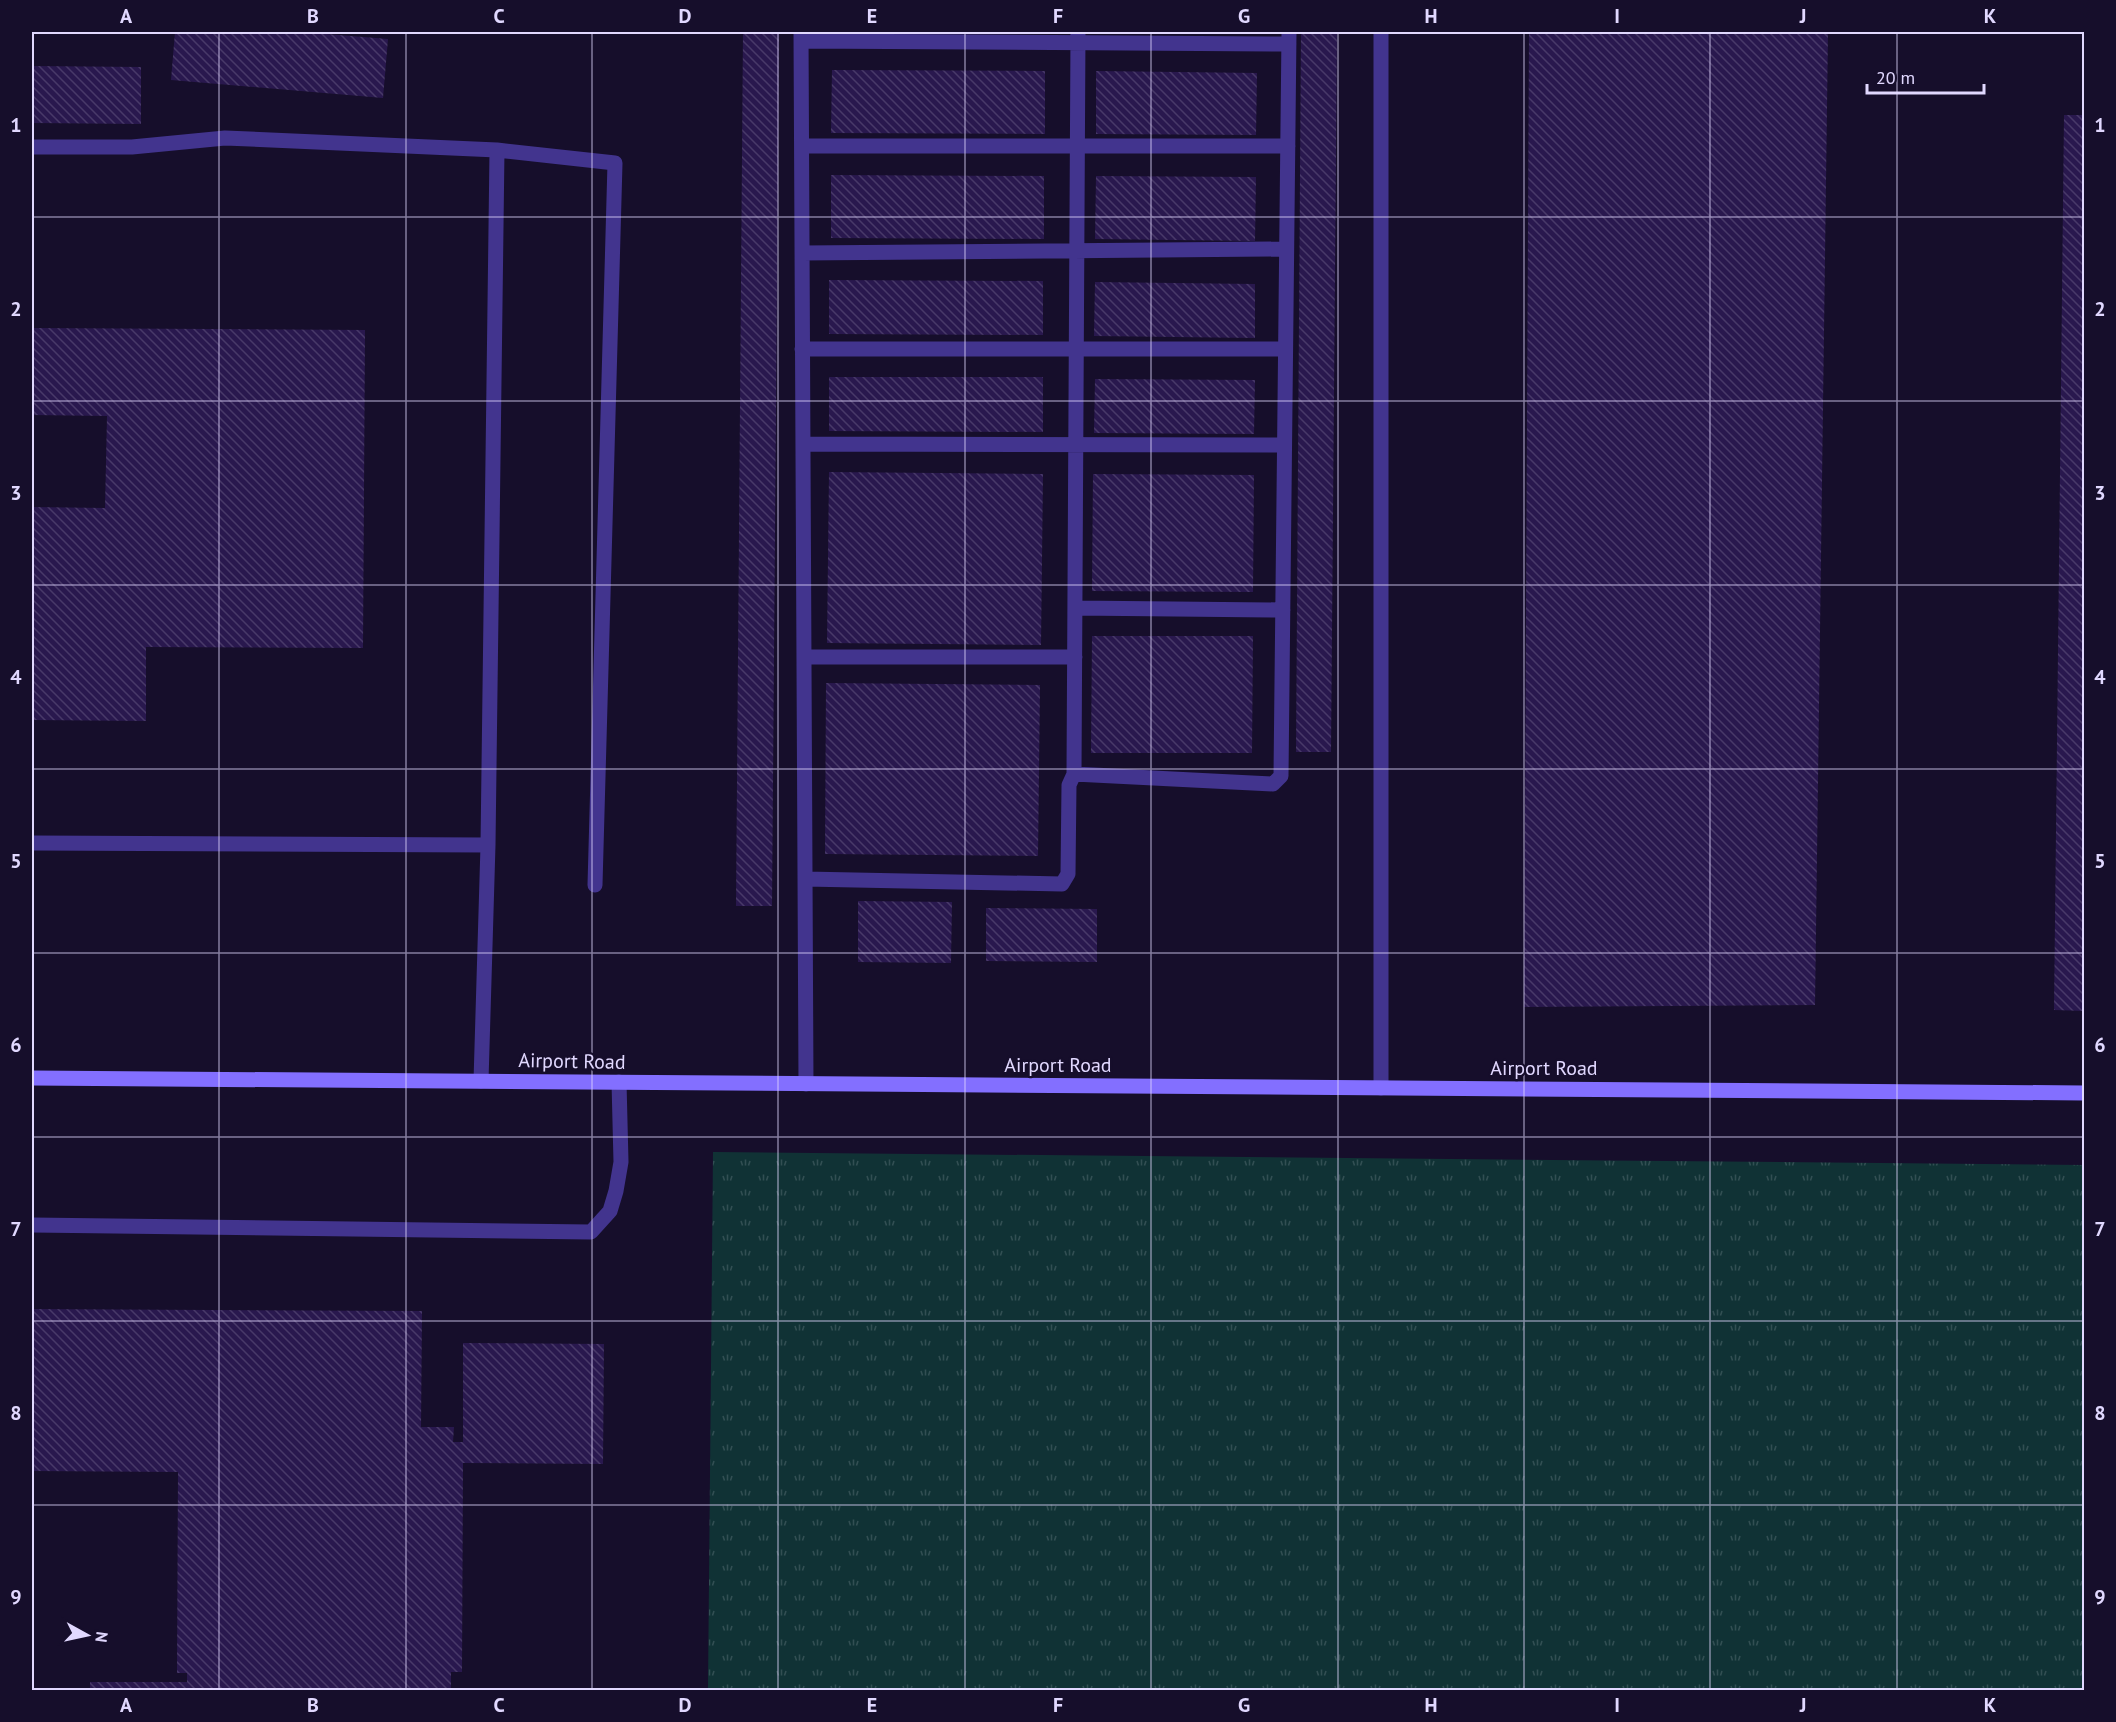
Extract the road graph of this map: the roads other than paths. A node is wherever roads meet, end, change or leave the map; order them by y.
1 (1382, 32) edge
2 (801, 36) edge
3 (1078, 37) edge
4 (1289, 38) edge
5 (801, 146) junction
6 (1078, 146) junction
7 (1288, 146) junction
8 (32, 147) edge
9 (497, 150) junction
10 (1286, 249) junction
11 (1077, 250) junction
12 (802, 253) junction
13 (802, 349) junction
14 (1077, 349) junction
15 (1285, 350) junction
16 (803, 444) junction
17 (1076, 445) junction
18 (1284, 445) junction
19 (1075, 608) junction
20 (1283, 610) junction
21 (804, 657) junction
22 (1075, 657) junction
23 (1074, 774) junction
24 (32, 843) edge
25 (488, 845) junction
26 (805, 879) junction
27 (595, 885) dead end
28 (32, 1078) edge
29 (481, 1081) junction
30 (619, 1082) junction
31 (806, 1084) junction
32 (1381, 1088) junction
33 (2085, 1093) edge
34 (32, 1225) edge

1 - 32 lane
2 - 3 lane
2 - 5 lane
3 - 4 lane
3 - 6 lane
4 - 7 lane
5 - 6 lane
5 - 12 lane
6 - 7 lane
6 - 11 lane
7 - 10 lane
8 - 9 lane
9 - 25 lane
9 - 27 lane
10 - 11 lane
10 - 15 lane
11 - 12 lane
11 - 14 lane
12 - 13 lane
13 - 14 lane
13 - 16 lane
14 - 15 lane
14 - 17 lane
15 - 18 lane
16 - 17 lane
16 - 21 lane
17 - 18 lane
17 - 19 lane
18 - 20 lane
19 - 20 lane
19 - 22 lane
20 - 23 lane
21 - 22 lane
21 - 26 lane
22 - 23 lane
23 - 26 lane
24 - 25 lane
25 - 29 lane
26 - 31 lane
28 - 29 street, Airport Road
29 - 30 street, Airport Road
30 - 31 street, Airport Road
30 - 34 lane
31 - 32 street, Airport Road
32 - 33 street, Airport Road

